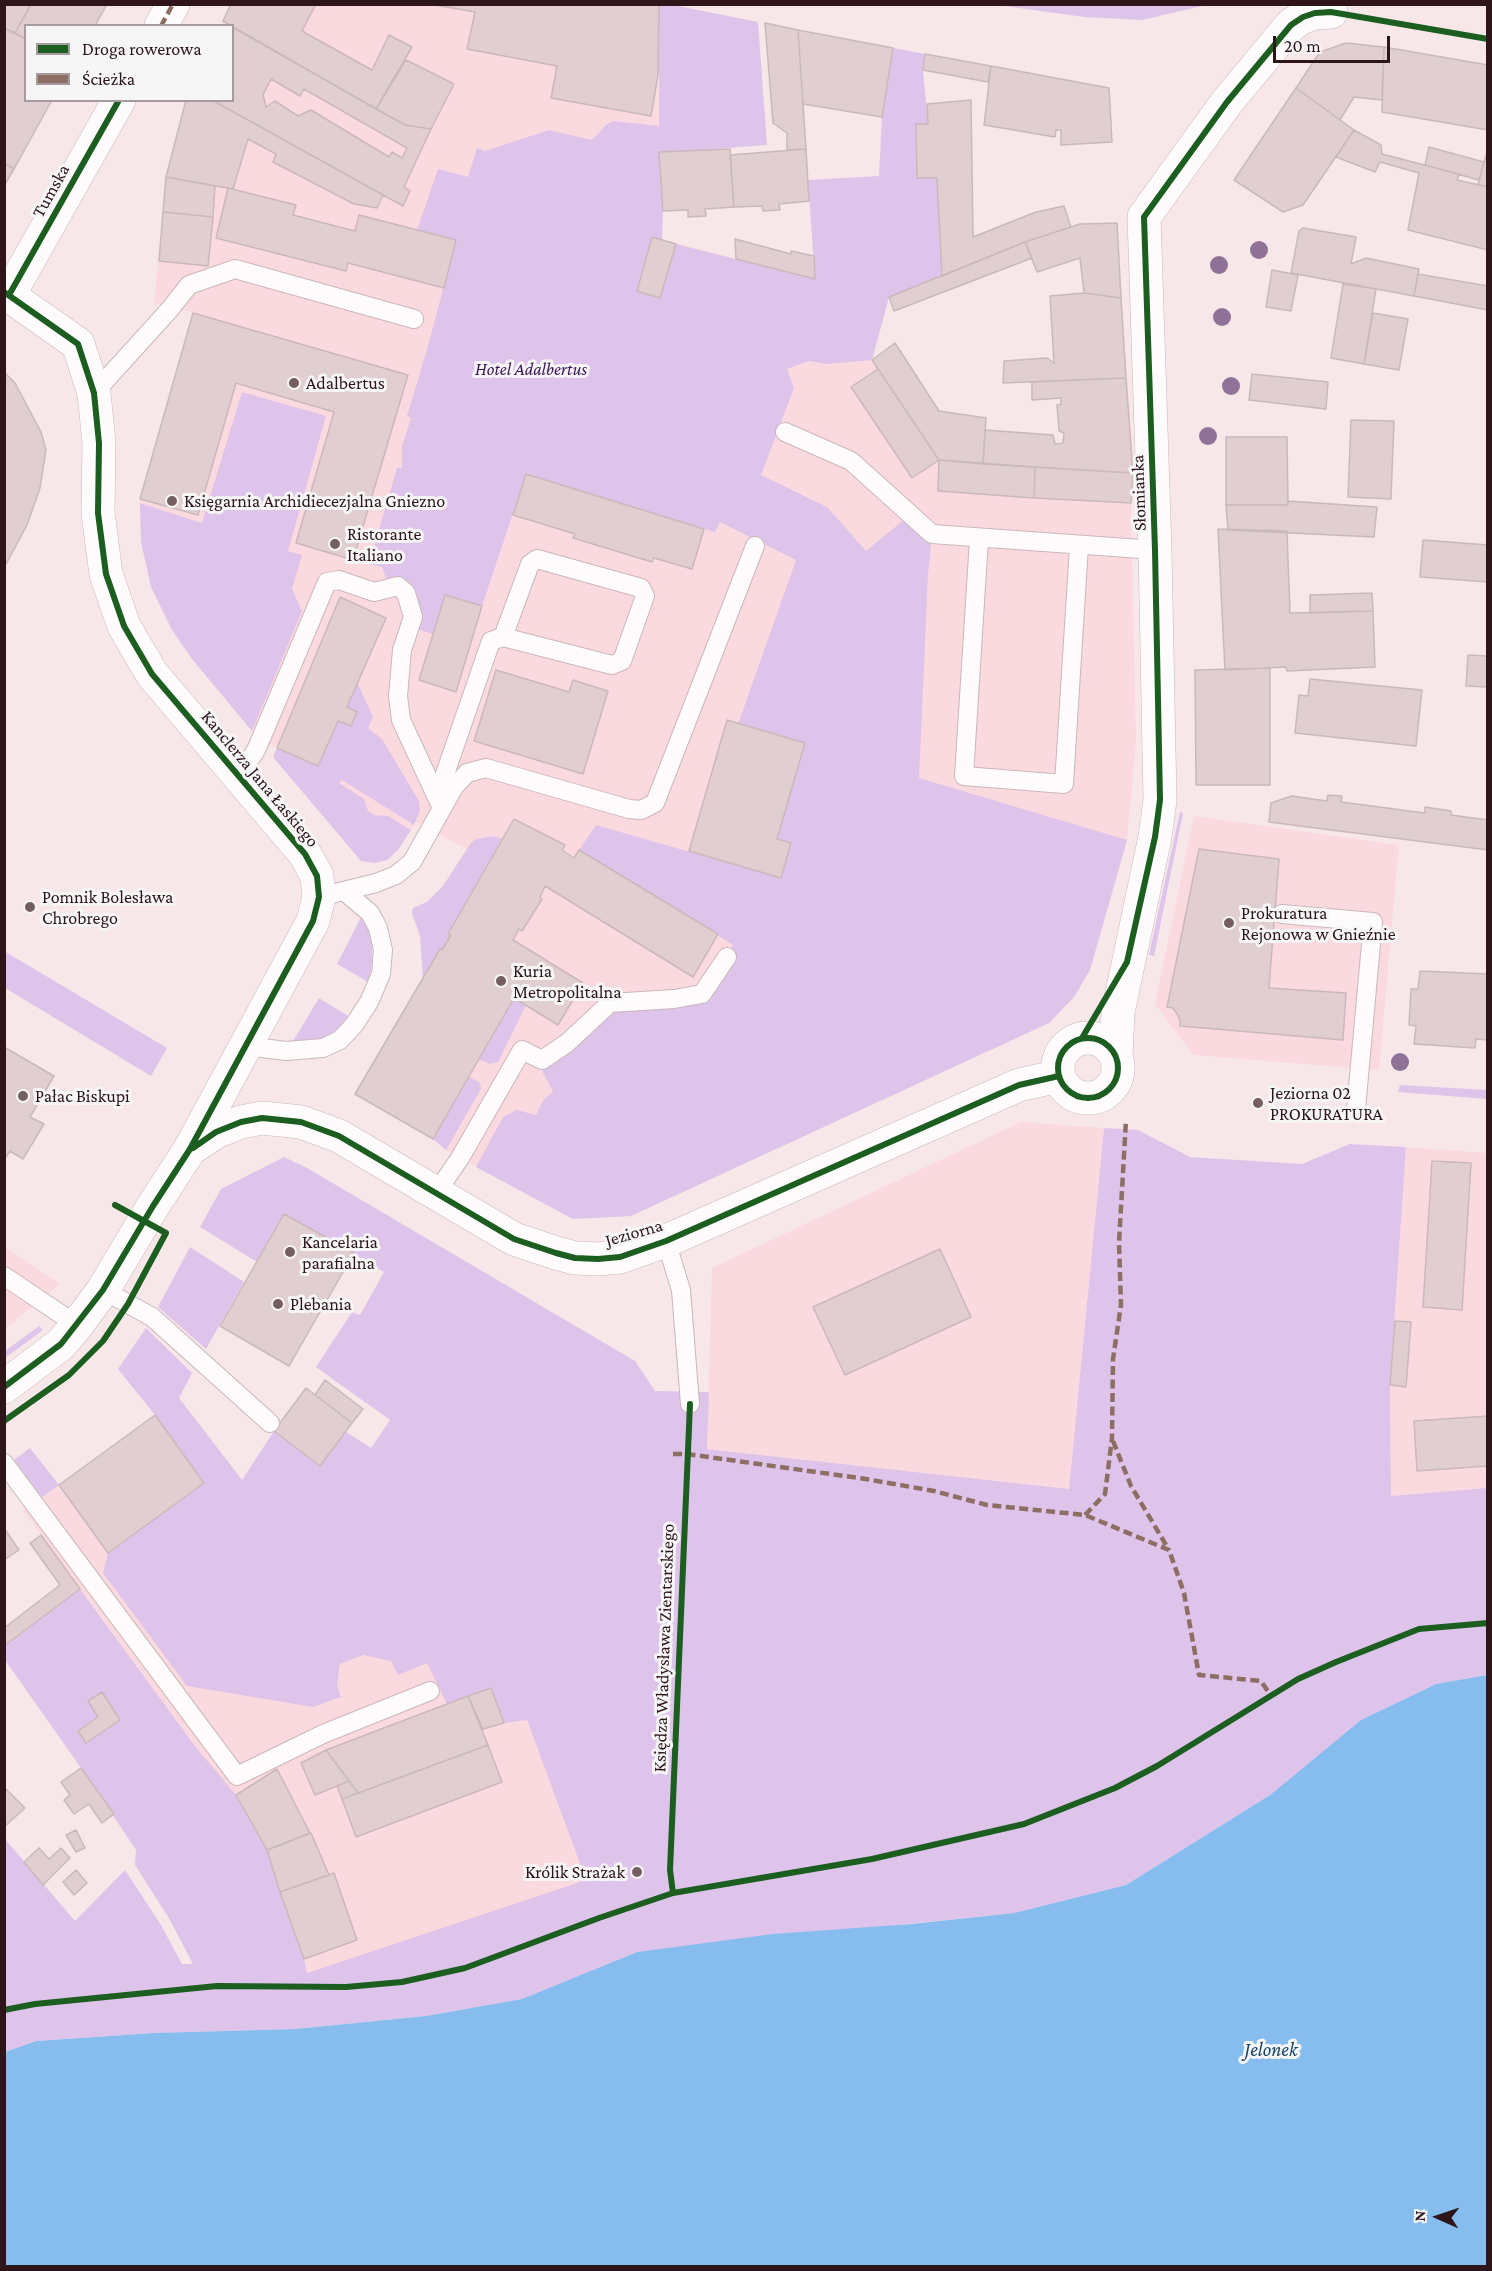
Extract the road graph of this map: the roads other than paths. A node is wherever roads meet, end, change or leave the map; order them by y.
1 (173, 4) edge
2 (1331, 12) dead end
3 (162, 24) edge
4 (118, 102) edge
5 (7, 294) edge
6 (414, 319) dead end
7 (94, 393) junction
8 (785, 432) dead end
9 (979, 539) junction
10 (755, 546) dead end
11 (1079, 546) junction
12 (1155, 550) junction
13 (503, 638) junction
14 (237, 773) junction
15 (439, 803) junction
16 (331, 894) junction
17 (1282, 914) dead end
18 (727, 957) dead end
19 (1127, 962) junction
20 (1082, 1038) junction
21 (246, 1046) junction
22 (1116, 1057) junction
23 (1059, 1076) junction
24 (1356, 1109) dead end
25 (190, 1149) junction
26 (435, 1193) junction
27 (666, 1241) junction
28 (4, 1276) edge
29 (103, 1290) junction
30 (77, 1325) junction
31 (4, 1387) edge
32 (690, 1404) dead end
33 (270, 1423) dead end
34 (4, 1463) edge
35 (430, 1691) dead end

1 - 3 street
2 - 12 street, Słomianka
4 - 5 street, Tumska
5 - 7 street, Kanclerza Jana Łaskiego
6 - 7 lane
7 - 14 street, Kanclerza Jana Łaskiego
8 - 9 lane
9 - 11 lane
9 - 11 lane
10 - 15 lane
11 - 12 lane
12 - 19 street, Słomianka
13 - 13 lane
13 - 15 lane
14 - 15 lane
14 - 16 street, Kanclerza Jana Łaskiego
15 - 16 lane
16 - 21 street, Kanclerza Jana Łaskiego
16 - 21 lane
17 - 24 lane
18 - 26 lane
19 - 20 street, Słomianka
19 - 22 street, Słomianka
20 - 22 street
20 - 23 street
21 - 25 street, Kanclerza Jana Łaskiego
22 - 23 street
23 - 27 street, Jeziorna
25 - 26 street, Jeziorna
25 - 29 street, Kanclerza Jana Łaskiego
26 - 27 street, Jeziorna
27 - 32 lane
28 - 30 lane
29 - 30 street, Kanclerza Jana Łaskiego
29 - 33 lane
30 - 31 street, Kanclerza Jana Łaskiego
34 - 35 lane

